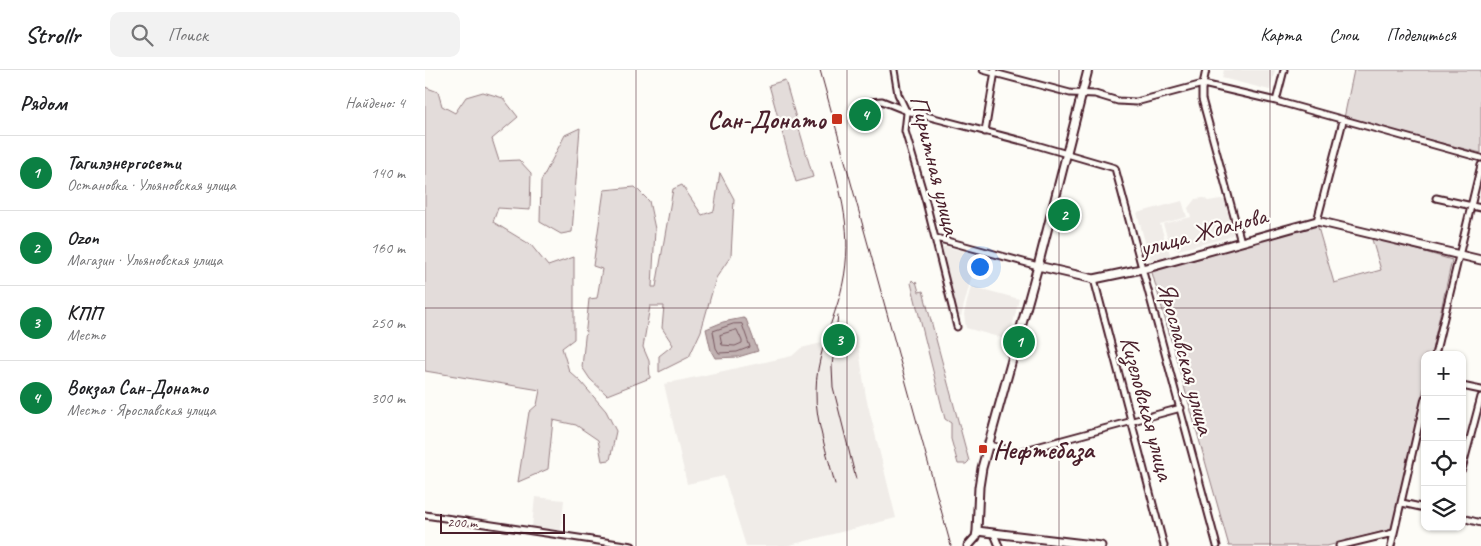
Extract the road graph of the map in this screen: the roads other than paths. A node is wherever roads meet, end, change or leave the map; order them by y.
1 (894, 70) edge
2 (983, 70) edge
3 (1088, 70) edge
4 (1206, 70) edge
5 (1284, 70) edge
6 (995, 72) edge
7 (1203, 84) junction
8 (1083, 93) junction
9 (1276, 101) junction
10 (869, 102) dead end
11 (907, 111) junction
12 (1343, 121) junction
13 (985, 132) junction
14 (1067, 155) junction
15 (1481, 158) edge
16 (1481, 165) edge
17 (1437, 198) dead end
18 (1471, 205) junction
19 (1481, 208) edge
20 (1317, 221) junction
21 (936, 238) junction
22 (1241, 242) junction
23 (1459, 254) junction
24 (1481, 260) edge
25 (1038, 266) junction
26 (1143, 267) junction
27 (1094, 279) junction
28 (957, 327) dead end
29 (1436, 351) edge
30 (1466, 387) edge
31 (1481, 390) edge
32 (1481, 397) edge
33 (1181, 408) junction
34 (1421, 415) edge
35 (1133, 421) junction
36 (989, 445) junction
37 (1466, 454) edge
38 (1401, 502) junction
39 (1421, 507) edge
40 (425, 515) edge
41 (1466, 519) edge
42 (1481, 523) edge
43 (977, 531) junction
44 (1393, 533) junction
45 (994, 534) junction
46 (632, 546) edge
47 (968, 546) edge
48 (999, 546) edge
49 (1101, 546) edge
50 (1164, 546) edge
51 (1217, 546) edge
52 (1339, 546) edge
53 (1391, 546) edge

1 - 11 street, Пиритная улица
2 - 6 street
3 - 8 main road
4 - 7 street
5 - 9 street
6 - 8 street
6 - 13 street
7 - 8 street
7 - 9 street
7 - 22 street
8 - 14 main road
9 - 12 street
10 - 11 street, Ярославская улица
11 - 13 street, Ярославская улица
11 - 21 street, Пиритная улица
12 - 15 street
12 - 20 street
13 - 14 street, Ярославская улица
14 - 25 main road
14 - 26 street, Ярославская улица
16 - 18 street
17 - 18 street
18 - 19 street
18 - 23 street
20 - 22 main road, улица Жданова
20 - 23 main road, улица Жданова
21 - 25 street, улица Жданова
21 - 28 street, Пиритная улица
22 - 26 main road, улица Жданова
23 - 24 main road, улица Жданова
23 - 29 street
25 - 27 main road, улица Жданова
25 - 36 main road
26 - 27 main road, улица Жданова
26 - 33 street, Ярославская улица
27 - 35 street, Кизеловская улица
30 - 31 street
32 - 37 street
33 - 35 street
33 - 51 street, Ярославская улица
34 - 38 street
35 - 36 street
35 - 50 street, Кизеловская улица
36 - 43 main road
38 - 39 street
38 - 44 street
40 - 46 street
41 - 42 street
43 - 45 main road
43 - 47 main road
44 - 52 street
44 - 53 street
45 - 48 street
45 - 49 main road

